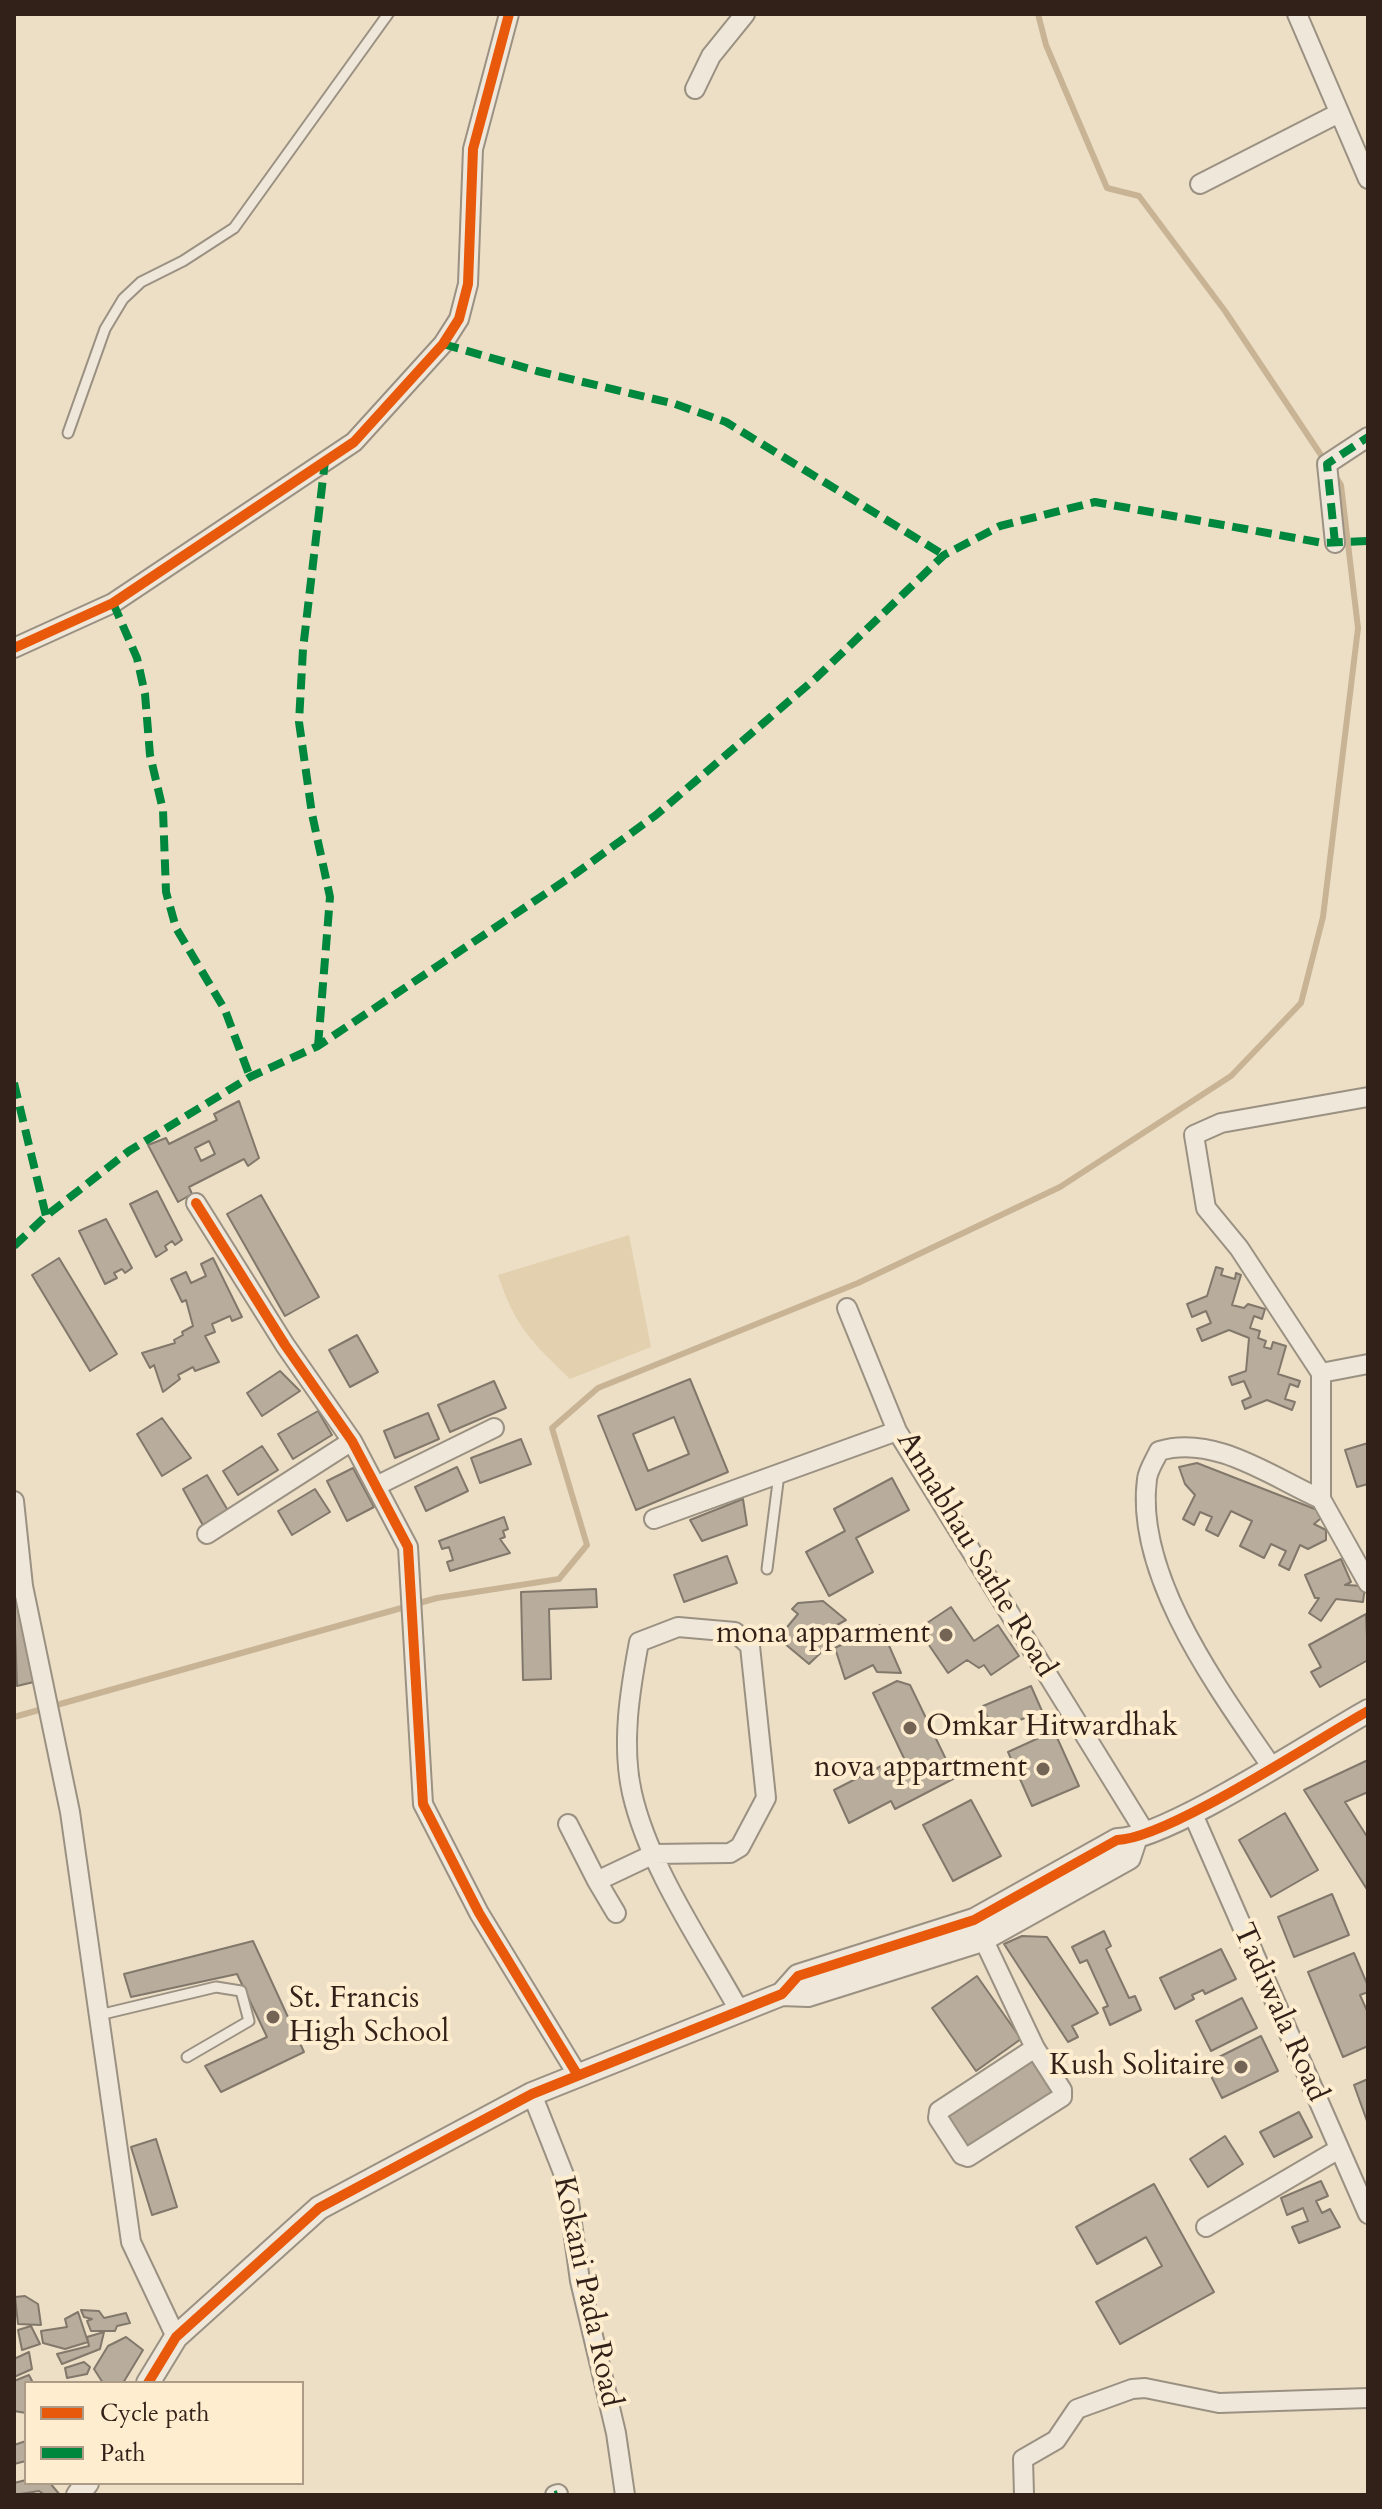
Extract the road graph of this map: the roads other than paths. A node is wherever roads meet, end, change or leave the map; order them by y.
1 (388, 14) edge
2 (509, 14) edge
3 (745, 14) edge
4 (1297, 14) edge
5 (695, 89) dead end
6 (1339, 113) junction
7 (1368, 179) edge
8 (1200, 184) dead end
9 (68, 433) dead end
10 (1368, 437) edge
11 (1335, 543) dead end
12 (14, 648) edge
13 (1368, 1097) edge
14 (196, 1203) dead end
15 (847, 1308) dead end
16 (1368, 1364) edge
17 (1321, 1373) junction
18 (494, 1428) dead end
19 (897, 1431) junction
20 (352, 1441) junction
21 (779, 1474) junction
22 (376, 1486) junction
23 (1321, 1499) junction
24 (14, 1501) edge
25 (654, 1522) dead end
26 (207, 1534) dead end
27 (17, 1562) edge
28 (767, 1569) dead end
29 (1368, 1583) edge
30 (1368, 1711) edge
31 (1271, 1766) junction
32 (1192, 1812) junction
33 (568, 1824) dead end
34 (1140, 1837) junction
35 (654, 1854) junction
36 (597, 1881) junction
37 (616, 1913) dead end
38 (978, 1930) junction
39 (880, 1948) junction
40 (887, 1970) junction
41 (782, 1994) junction
42 (740, 2012) junction
43 (99, 2015) junction
44 (1035, 2048) junction
45 (187, 2057) dead end
46 (577, 2074) junction
47 (532, 2094) junction
48 (1339, 2149) junction
49 (1368, 2214) edge
50 (1206, 2227) dead end
51 (176, 2337) junction
52 (149, 2381) edge
53 (1368, 2398) edge
54 (625, 2495) edge
55 (1024, 2495) edge

1 - 9 lane
2 - 12 street
3 - 5 street
4 - 6 street
6 - 7 street
6 - 8 street
10 - 11 street
13 - 17 street
14 - 20 street
15 - 19 street, Annabhau Sathe Road
16 - 17 street
17 - 23 street
18 - 22 street
19 - 21 street
19 - 34 street, Annabhau Sathe Road
20 - 22 street
20 - 26 street
21 - 25 street
21 - 28 lane
22 - 46 street
23 - 29 street
23 - 31 street
24 - 27 street
27 - 43 street
30 - 31 street
31 - 32 street
32 - 34 street
32 - 48 street, Tadiwala Road
33 - 36 street
34 - 38 street
35 - 35 street
35 - 36 street
35 - 42 street
36 - 37 street
38 - 39 street
38 - 40 street
38 - 44 street
39 - 40 street
39 - 41 street
40 - 41 street
41 - 42 street
42 - 46 street
43 - 45 lane
43 - 51 street
44 - 44 street
46 - 47 street
47 - 51 street
47 - 54 street, Kokani Pada Road
48 - 49 street, Tadiwala Road
48 - 50 street
51 - 52 street
53 - 55 street

